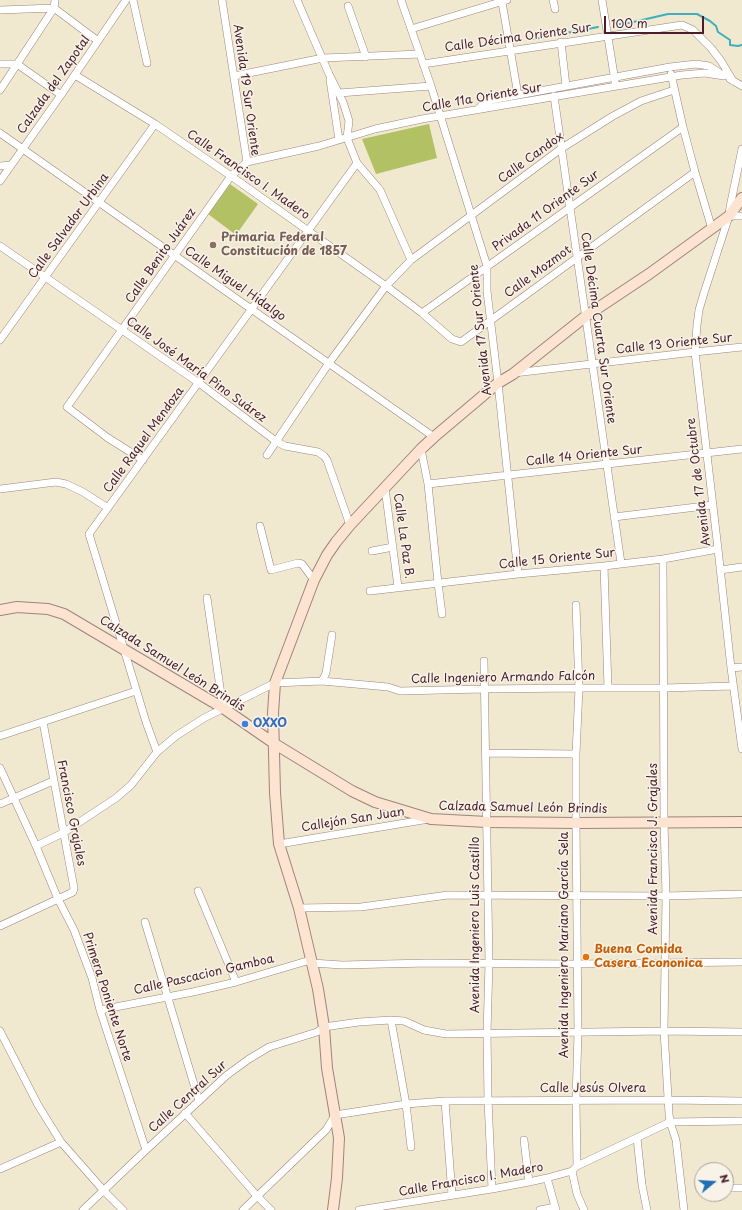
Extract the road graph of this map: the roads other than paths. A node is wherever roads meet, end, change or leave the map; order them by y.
1 (55, 0) edge
2 (126, 0) edge
3 (133, 0) edge
4 (222, 0) edge
5 (297, 0) edge
6 (401, 0) edge
7 (553, 0) edge
8 (602, 0) edge
9 (504, 1) edge
10 (348, 6) dead end
11 (54, 8) junction
12 (556, 9) dead end
13 (0, 10) edge
14 (411, 29) junction
15 (607, 36) junction
16 (98, 41) junction
17 (561, 42) junction
18 (510, 50) junction
19 (420, 54) junction
20 (366, 57) junction
21 (323, 58) junction
22 (147, 63) dead end
23 (0, 64) edge
24 (17, 64) junction
25 (423, 64) junction
26 (680, 66) junction
27 (670, 68) junction
28 (329, 74) junction
29 (75, 75) junction
30 (682, 75) junction
31 (234, 76) junction
32 (724, 76) junction
33 (672, 77) junction
34 (614, 78) junction
35 (733, 81) junction
36 (431, 86) junction
37 (566, 86) junction
38 (742, 86) edge
39 (616, 87) junction
40 (0, 90) edge
41 (674, 90) junction
42 (339, 94) junction
43 (61, 95) junction
44 (518, 95) junction
45 (554, 96) junction
46 (478, 110) junction
47 (440, 116) junction
48 (155, 124) junction
49 (683, 127) junction
50 (0, 133) edge
51 (347, 138) junction
52 (339, 140) junction
53 (562, 148) junction
54 (23, 149) junction
55 (742, 149) edge
56 (247, 162) junction
57 (357, 163) junction
58 (11, 165) junction
59 (0, 166) edge
60 (695, 172) junction
61 (231, 176) junction
62 (0, 181) edge
63 (742, 198) edge
64 (100, 203) junction
65 (570, 207) junction
66 (472, 215) junction
67 (729, 216) junction
68 (742, 216) edge
69 (712, 229) junction
70 (309, 232) junction
71 (0, 246) edge
72 (174, 255) junction
73 (577, 257) junction
74 (411, 260) junction
75 (487, 266) junction
76 (45, 277) junction
77 (386, 286) junction
78 (252, 310) junction
79 (422, 313) junction
80 (586, 316) junction
81 (490, 321) junction
82 (121, 330) junction
83 (0, 340) edge
84 (461, 342) joint
85 (742, 347) edge
86 (696, 352) junction
87 (329, 363) junction
88 (592, 364) junction
89 (513, 374) junction
90 (199, 383) junction
91 (498, 383) junction
92 (434, 437) junction
93 (276, 442) junction
94 (421, 449) junction
95 (742, 449) edge
96 (706, 453) junction
97 (267, 455) dead end
98 (143, 460) junction
99 (607, 464) junction
100 (508, 475) junction
101 (428, 484) junction
102 (385, 488) junction
103 (0, 489) edge
104 (713, 505) junction
105 (108, 508) junction
106 (614, 516) junction
107 (350, 525) junction
108 (260, 526) dead end
109 (393, 547) junction
110 (718, 549) junction
111 (372, 551) dead end
112 (663, 559) junction
113 (621, 563) junction
114 (604, 566) junction
115 (742, 567) edge
116 (720, 570) junction
117 (518, 574) junction
118 (314, 580) junction
119 (438, 583) junction
120 (398, 587) junction
121 (370, 591) dead end
122 (207, 598) dead end
123 (576, 605) dead end
124 (0, 610) edge
125 (442, 614) dead end
126 (332, 635) dead end
127 (124, 649) junction
128 (484, 661) dead end
129 (742, 667) edge
130 (731, 668) junction
131 (322, 681) junction
132 (274, 683) junction
133 (733, 686) junction
134 (579, 688) junction
135 (608, 688) junction
136 (664, 688) junction
137 (483, 689) junction
138 (136, 691) junction
139 (223, 708) junction
140 (42, 722) junction
141 (0, 736) edge
142 (275, 744) junction
143 (742, 749) edge
144 (156, 752) junction
145 (486, 753) junction
146 (576, 754) junction
147 (0, 768) edge
148 (53, 781) junction
149 (14, 798) junction
150 (0, 804) edge
151 (431, 819) junction
152 (487, 822) junction
153 (664, 822) junction
154 (742, 822) edge
155 (576, 823) junction
156 (64, 833) junction
157 (279, 844) junction
158 (36, 846) junction
159 (198, 891) dead end
160 (742, 894) edge
161 (577, 895) junction
162 (488, 896) junction
163 (666, 896) junction
164 (58, 899) junction
165 (299, 908) junction
166 (145, 922) dead end
167 (0, 926) edge
168 (742, 962) edge
169 (312, 963) junction
170 (489, 963) junction
171 (665, 963) junction
172 (577, 964) junction
173 (236, 982) junction
174 (167, 996) junction
175 (100, 1010) junction
176 (391, 1020) junction
177 (324, 1027) junction
178 (0, 1031) edge
179 (664, 1031) junction
180 (487, 1032) junction
181 (578, 1032) junction
182 (742, 1032) edge
183 (3, 1043) edge
184 (488, 1100) junction
185 (667, 1100) junction
186 (199, 1101) junction
187 (445, 1101) junction
188 (576, 1101) junction
189 (742, 1101) edge
190 (406, 1104) junction
191 (185, 1113) junction
192 (335, 1115) junction
193 (742, 1121) edge
194 (670, 1122) junction
195 (637, 1138) junction
196 (524, 1140) dead end
197 (61, 1142) junction
198 (411, 1146) dead end
199 (146, 1150) junction
200 (574, 1168) junction
201 (0, 1169) edge
202 (547, 1178) junction
203 (529, 1182) junction
204 (492, 1189) junction
205 (104, 1191) junction
206 (452, 1195) junction
207 (257, 1196) junction
208 (556, 1209) edge
209 (83, 1210) edge
210 (123, 1210) edge
211 (243, 1210) edge
212 (271, 1210) edge
213 (333, 1210) edge
214 (359, 1210) edge
215 (540, 1210) edge
216 (584, 1210) edge
217 (647, 1210) edge
218 (684, 1210) edge

1 - 11 street
2 - 16 street, Calzada del Zapotal
3 - 22 street
4 - 31 street, Avenida 19 Sur Oriente
5 - 21 street
6 - 14 street, Avenida 17 Sur Oriente
7 - 12 street
8 - 15 street
9 - 14 street
9 - 18 street
10 - 20 street
11 - 13 street
11 - 16 street
11 - 24 street
14 - 19 street, Avenida 17 Sur Oriente
15 - 17 street, Calle Décima Oriente Sur
15 - 34 street
15 - 35 street, Calle Décima Oriente Sur
16 - 29 street, Calzada del Zapotal
17 - 18 street, Calle Décima Oriente Sur
17 - 37 street
18 - 25 street, Calle Décima Oriente Sur
18 - 44 street
19 - 20 street
19 - 25 street, Avenida 17 Sur Oriente
20 - 21 street
21 - 28 street
21 - 31 street
23 - 24 street
24 - 40 street
24 - 43 street
25 - 36 street, Avenida 17 Sur Oriente
26 - 27 street, Calle 11a Oriente Sur
26 - 30 street
26 - 32 street, Calle 11a Oriente Sur
27 - 33 street
27 - 34 street, Calle 11a Oriente Sur
28 - 42 street
28 - 52 street
29 - 43 street, Calzada del Zapotal
29 - 48 street, Calle Francisco I. Madero
30 - 32 street, Calle 11a Oriente Sur
30 - 33 street, Calle 11a Oriente Sur
31 - 56 street, Avenida 19 Sur Oriente
32 - 35 street, Calle 11a Oriente Sur
33 - 39 street, Calle 11a Oriente Sur
33 - 41 street
34 - 37 street, Calle 11a Oriente Sur
34 - 39 street
35 - 38 street, Calle 11a Oriente Sur
36 - 42 street
36 - 47 street, Avenida 17 Sur Oriente
37 - 44 street, Calle 11a Oriente Sur
39 - 45 street, Calle 11a Oriente Sur
41 - 49 street
41 - 53 street, Calle Candox
42 - 51 street
43 - 54 street, Calzada del Zapotal
44 - 46 street, Calle 11a Oriente Sur
45 - 46 street, Calle 11a Oriente Sur
45 - 53 street, Calle Décima Cuarta Sur Oriente
46 - 47 street, Calle 11a Oriente Sur
47 - 51 street, Calle 11a Oriente Sur
47 - 66 street, Avenida 17 Sur Oriente
48 - 61 street, Calle Francisco I. Madero
48 - 64 street, Calle Salvador Urbina
49 - 60 street
49 - 65 street, Privada 11 Oriente Sur
50 - 54 street, Calle Miguel Hidalgo
51 - 52 street, Calle 11a Oriente Sur
51 - 57 street
52 - 56 street, Calle 11a Oriente Sur
53 - 65 street, Calle Décima Cuarta Sur Oriente
53 - 66 street, Calle Candox
54 - 58 street, Calzada del Zapotal
54 - 64 street, Calle Miguel Hidalgo
55 - 67 street, Avenida 17 de Octubre
56 - 61 street, Avenida 19 Sur Oriente
57 - 70 street, Calle Raquel Mendoza
57 - 74 street
58 - 59 street
58 - 62 street, Calzada del Zapotal
60 - 69 street
60 - 73 street, Calle Mozmot
61 - 70 street, Calle Francisco I. Madero
61 - 72 street, Calle Benito Juárez
63 - 67 street
64 - 72 street, Calle Miguel Hidalgo
64 - 76 street, Calle Salvador Urbina
65 - 73 street, Calle Décima Cuarta Sur Oriente
65 - 75 street, Privada 11 Oriente Sur
66 - 74 street, Calle Candox
66 - 75 street, Avenida 17 Sur Oriente
67 - 68 street
67 - 69 street
67 - 86 street, Avenida 17 de Octubre
69 - 80 street
70 - 77 street, Calle Francisco I. Madero
70 - 78 street, Calle Raquel Mendoza
71 - 76 street, Calle José María Pino Suárez
72 - 78 street, Calle Miguel Hidalgo
72 - 82 street, Calle Benito Juárez
73 - 80 street, Calle Décima Cuarta Sur Oriente
73 - 81 street, Calle Mozmot
74 - 77 street, Calle Candox
75 - 79 street, Privada 11 Oriente Sur
75 - 81 street, Avenida 17 Sur Oriente
76 - 82 street, Calle José María Pino Suárez
76 - 83 street, Calle Salvador Urbina
77 - 79 street, Calle Francisco I. Madero
77 - 87 street, Calle Candox
78 - 87 street, Calle Miguel Hidalgo
78 - 90 street, Calle Raquel Mendoza
79 - 84 street, Calle Francisco I. Madero
80 - 88 street, Calle Décima Cuarta Sur Oriente
80 - 89 street
81 - 84 street, Calle Mozmot
81 - 91 street, Avenida 17 Sur Oriente
82 - 90 street, Calle José María Pino Suárez
82 - 98 street, Calle Benito Juárez
85 - 86 street, Calle 13 Oriente Sur
86 - 88 street, Calle 13 Oriente Sur
86 - 96 street, Avenida 17 de Octubre
87 - 92 street, Calle Miguel Hidalgo
87 - 93 street, Calle Candox
88 - 89 street, Calle 13 Oriente Sur
88 - 99 street, Calle Décima Cuarta Sur Oriente
89 - 91 street
90 - 93 street, Calle José María Pino Suárez
90 - 98 street, Calle Raquel Mendoza
91 - 92 street
91 - 100 street, Avenida 17 Sur Oriente
92 - 94 street
93 - 97 street, Calle Candox
93 - 107 street, Calle José María Pino Suárez
94 - 101 street
94 - 102 street
95 - 96 street, Calle 14 Oriente Sur
96 - 99 street, Calle 14 Oriente Sur
96 - 104 street, Avenida 17 de Octubre
98 - 105 street, Calle Raquel Mendoza
99 - 100 street, Calle 14 Oriente Sur
99 - 106 street, Calle Décima Cuarta Sur Oriente
100 - 101 street, Calle 14 Oriente Sur
100 - 117 street, Avenida 17 Sur Oriente
101 - 119 street
102 - 107 street
102 - 109 street, Calle La Paz B.
103 - 105 street
104 - 106 street
104 - 110 street, Avenida 17 de Octubre
105 - 127 street, Calle Raquel Mendoza
106 - 113 street, Calle Décima Cuarta Sur Oriente
107 - 118 street
108 - 118 street
109 - 111 street
109 - 120 street, Calle La Paz B.
110 - 112 street, Calle 15 Oriente Sur
110 - 116 street, Avenida 17 de Octubre
112 - 113 street, Calle 15 Oriente Sur
112 - 136 street, Avenida Francisco J. Grajales
113 - 114 street, Calle 15 Oriente Sur
114 - 117 street, Calle 15 Oriente Sur
114 - 135 street
115 - 116 street
116 - 130 street, Avenida 17 de Octubre
117 - 119 street, Calle 15 Oriente Sur
118 - 132 street
119 - 120 street, Calle 15 Oriente Sur
119 - 125 street
120 - 121 street, Calle 15 Oriente Sur
122 - 139 street
123 - 134 street, Avenida Ingeniero Mariano García Sela
124 - 127 street, Calzada Samuel León Brindis
126 - 131 street
127 - 138 street
127 - 139 street, Calzada Samuel León Brindis
128 - 137 street, Avenida Ingeniero Luis Castillo
129 - 130 street
130 - 133 street, Avenida 17 de Octubre
131 - 132 street, Calle Ingeniero Armando Falcón
131 - 137 street, Calle Ingeniero Armando Falcón
132 - 139 street
132 - 142 street
133 - 136 street, Calle Ingeniero Armando Falcón
133 - 143 street, Avenida 17 de Octubre
134 - 135 street, Calle Ingeniero Armando Falcón
134 - 137 street, Calle Ingeniero Armando Falcón
134 - 146 street, Avenida Ingeniero Mariano García Sela
135 - 136 street, Calle Ingeniero Armando Falcón
136 - 153 street, Avenida Francisco J. Grajales
137 - 145 street, Avenida Ingeniero Luis Castillo
138 - 140 street
138 - 144 street
139 - 142 street, Calzada Samuel León Brindis
139 - 144 street
140 - 141 street
140 - 148 street, Francisco Grajales
142 - 151 street, Calzada Samuel León Brindis
142 - 157 street
144 - 156 street
145 - 146 street
145 - 152 street, Avenida Ingeniero Luis Castillo
146 - 155 street, Avenida Ingeniero Mariano García Sela
147 - 149 street, Primera Poniente Norte
148 - 149 street
148 - 156 street, Francisco Grajales
149 - 150 street
149 - 158 street, Primera Poniente Norte
151 - 152 street, Calzada Samuel León Brindis
151 - 157 street, Callejón San Juan
152 - 155 street, Calzada Samuel León Brindis
152 - 162 street, Avenida Ingeniero Luis Castillo
153 - 154 street, Calzada Samuel León Brindis
153 - 155 street, Calzada Samuel León Brindis
153 - 163 street, Avenida Francisco J. Grajales
155 - 161 street, Avenida Ingeniero Mariano García Sela
156 - 158 street
156 - 164 street, Francisco Grajales
157 - 165 street
158 - 164 street, Primera Poniente Norte
159 - 173 street
160 - 163 street
161 - 162 street
161 - 163 street
161 - 172 street, Avenida Ingeniero Mariano García Sela
162 - 165 street
162 - 170 street, Avenida Ingeniero Luis Castillo
163 - 171 street, Avenida Francisco J. Grajales
164 - 167 street
164 - 175 street, Primera Poniente Norte
165 - 169 street
166 - 174 street
168 - 171 street, Calle Pascacion Gamboa
169 - 170 street, Calle Pascacion Gamboa
169 - 173 street, Calle Pascacion Gamboa
169 - 177 street
170 - 172 street, Calle Pascacion Gamboa
170 - 180 street, Avenida Ingeniero Luis Castillo
171 - 172 street, Calle Pascacion Gamboa
171 - 179 street, Avenida Francisco J. Grajales
172 - 181 street, Avenida Ingeniero Mariano García Sela
173 - 174 street, Calle Pascacion Gamboa
174 - 175 street, Calle Pascacion Gamboa
174 - 186 street
175 - 199 street, Primera Poniente Norte
176 - 177 street, Calle Central Sur
176 - 180 street, Calle Central Sur
176 - 190 street
177 - 186 street, Calle Central Sur
177 - 192 street
178 - 183 street
179 - 181 street, Calle Central Sur
179 - 182 street, Calle Central Sur
179 - 185 street, Avenida Francisco J. Grajales
180 - 181 street, Calle Central Sur
180 - 184 street, Avenida Ingeniero Luis Castillo
181 - 188 street, Avenida Ingeniero Mariano García Sela
183 - 197 street
184 - 187 street, Calle Jesús Olvera
184 - 188 street, Calle Jesús Olvera
184 - 204 street, Avenida Ingeniero Luis Castillo
185 - 188 street, Calle Jesús Olvera
185 - 189 street, Calle Jesús Olvera
185 - 194 street, Avenida Francisco J. Grajales
186 - 191 street, Calle Central Sur
187 - 190 street, Calle Jesús Olvera
187 - 206 street
188 - 200 street, Avenida Ingeniero Mariano García Sela
190 - 192 street, Calle Jesús Olvera
190 - 198 street
191 - 199 street, Calle Central Sur
191 - 207 street
192 - 207 street
192 - 213 street
193 - 194 street
194 - 195 street, Calle Francisco I. Madero
194 - 218 street, Avenida Francisco J. Grajales
195 - 200 street, Calle Francisco I. Madero
195 - 217 street
196 - 203 street
197 - 201 street
197 - 205 street
199 - 205 street, Calle Central Sur
200 - 202 street, Calle Francisco I. Madero
200 - 216 street, Avenida Ingeniero Mariano García Sela
202 - 203 street, Calle Francisco I. Madero
202 - 208 street
203 - 204 street, Calle Francisco I. Madero
204 - 206 street, Calle Francisco I. Madero
205 - 209 street, Calle Central Sur
205 - 210 street
206 - 214 street, Calle Francisco I. Madero
207 - 211 street
207 - 212 street
208 - 215 street

